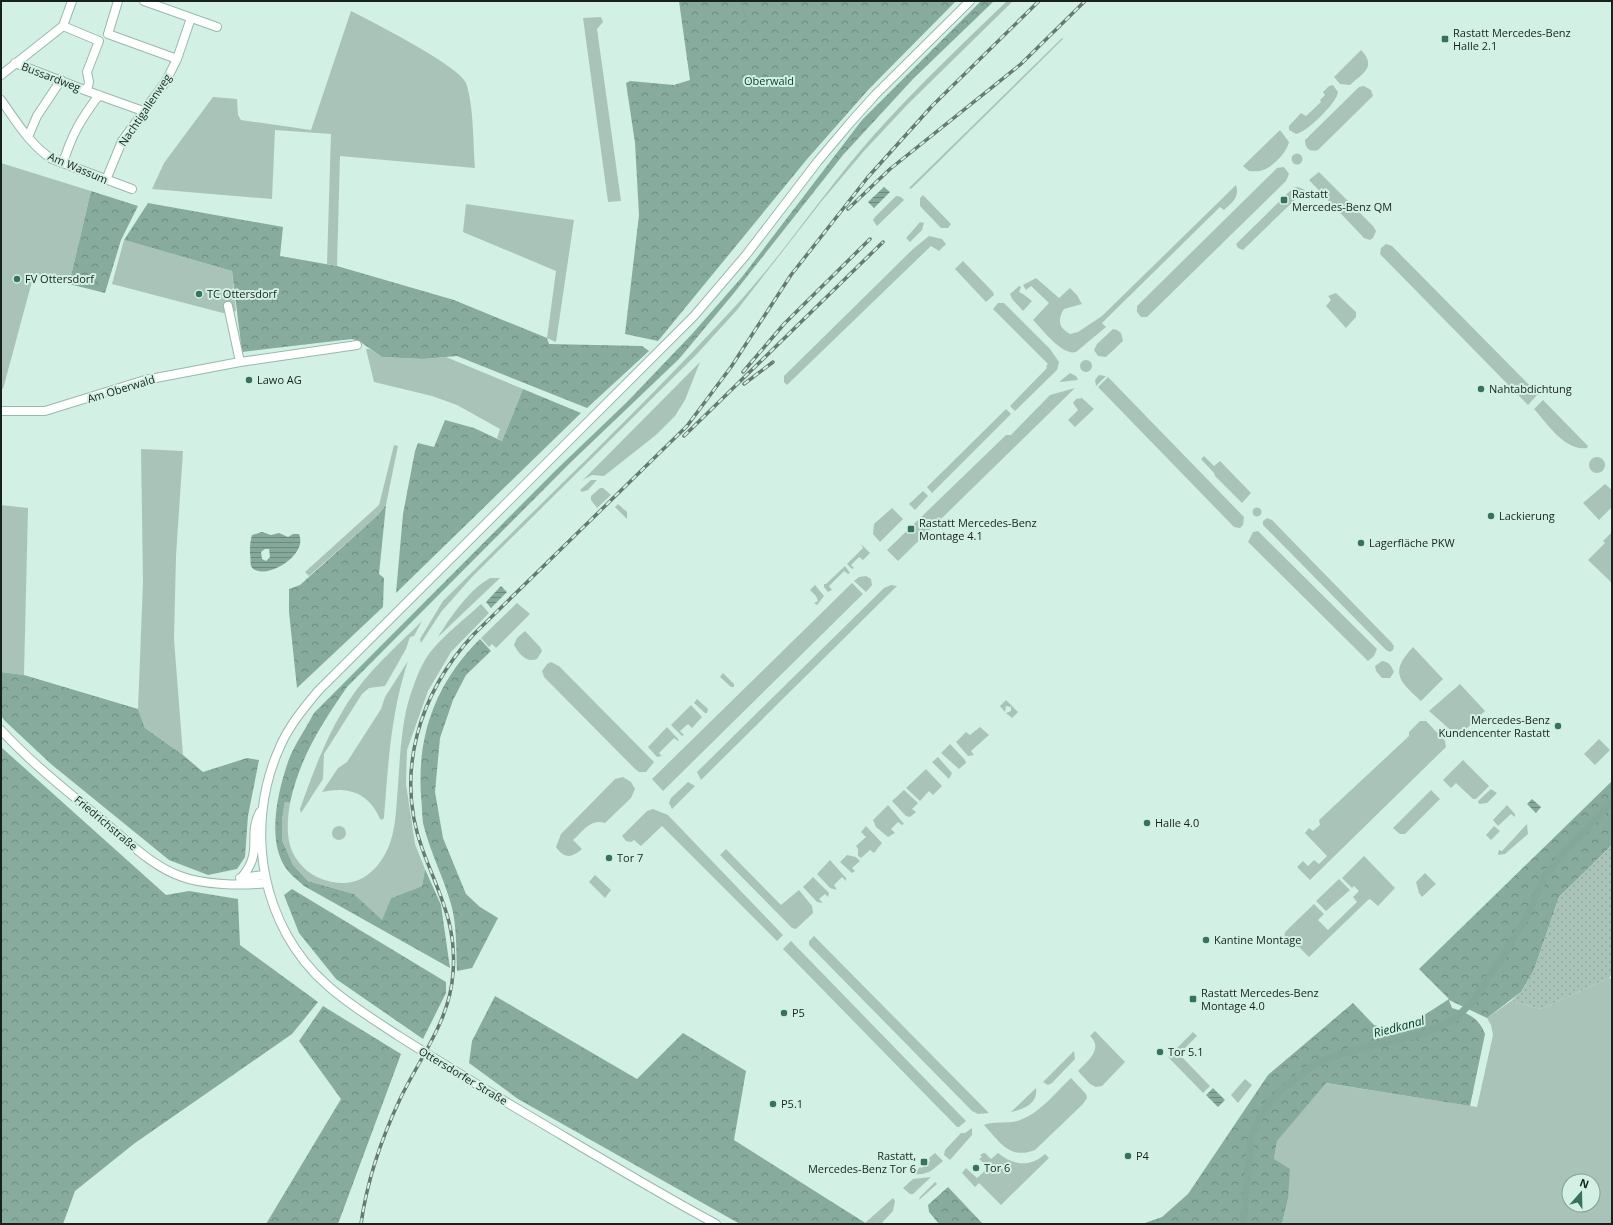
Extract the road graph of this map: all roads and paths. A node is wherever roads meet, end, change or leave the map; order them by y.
1 (72, 1) edge
2 (118, 1) edge
3 (144, 1) edge
4 (970, 1) edge
5 (191, 18) junction
6 (63, 26) junction
7 (217, 27) dead end
8 (108, 34) junction
9 (99, 41) junction
10 (177, 59) junction
11 (15, 63) junction
12 (1, 74) edge
13 (61, 80) junction
14 (87, 91) junction
15 (99, 95) junction
16 (1, 100) edge
17 (143, 111) junction
18 (28, 137) junction
19 (63, 163) junction
20 (106, 180) junction
21 (132, 188) dead end
22 (228, 306) dead end
23 (357, 345) dead end
24 (240, 362) junction
25 (1, 412) edge
26 (1, 730) edge
27 (262, 808) junction
28 (264, 875) junction
29 (242, 877) junction
30 (226, 883) junction
31 (267, 883) junction
32 (716, 1224) edge

1 - 6 street
2 - 8 street
3 - 5 street
4 - 27 street
5 - 7 street
5 - 10 street, Nachtigallenweg
6 - 9 street
6 - 11 street
8 - 9 street
8 - 10 street
9 - 14 street, Bussardweg
10 - 17 street, Nachtigallenweg
11 - 12 street
11 - 13 street, Bussardweg
13 - 14 street, Bussardweg
13 - 18 street
14 - 15 street, Bussardweg
15 - 17 street, Bussardweg
15 - 19 street
16 - 18 street, Am Wassum
17 - 20 street, Nachtigallenweg
18 - 19 street, Am Wassum
19 - 20 street, Am Wassum
20 - 21 street, Am Wassum
22 - 24 street
23 - 24 street, Am Oberwald
24 - 25 street, Am Oberwald
26 - 30 street, Friedrichstraße
27 - 28 street, Ottersdorfer Straße
27 - 29 street
28 - 29 street, Friedrichstraße
28 - 31 street, Ottersdorfer Straße
29 - 30 street, Friedrichstraße
30 - 31 street, Friedrichstraße
31 - 32 street, Ottersdorfer Straße

